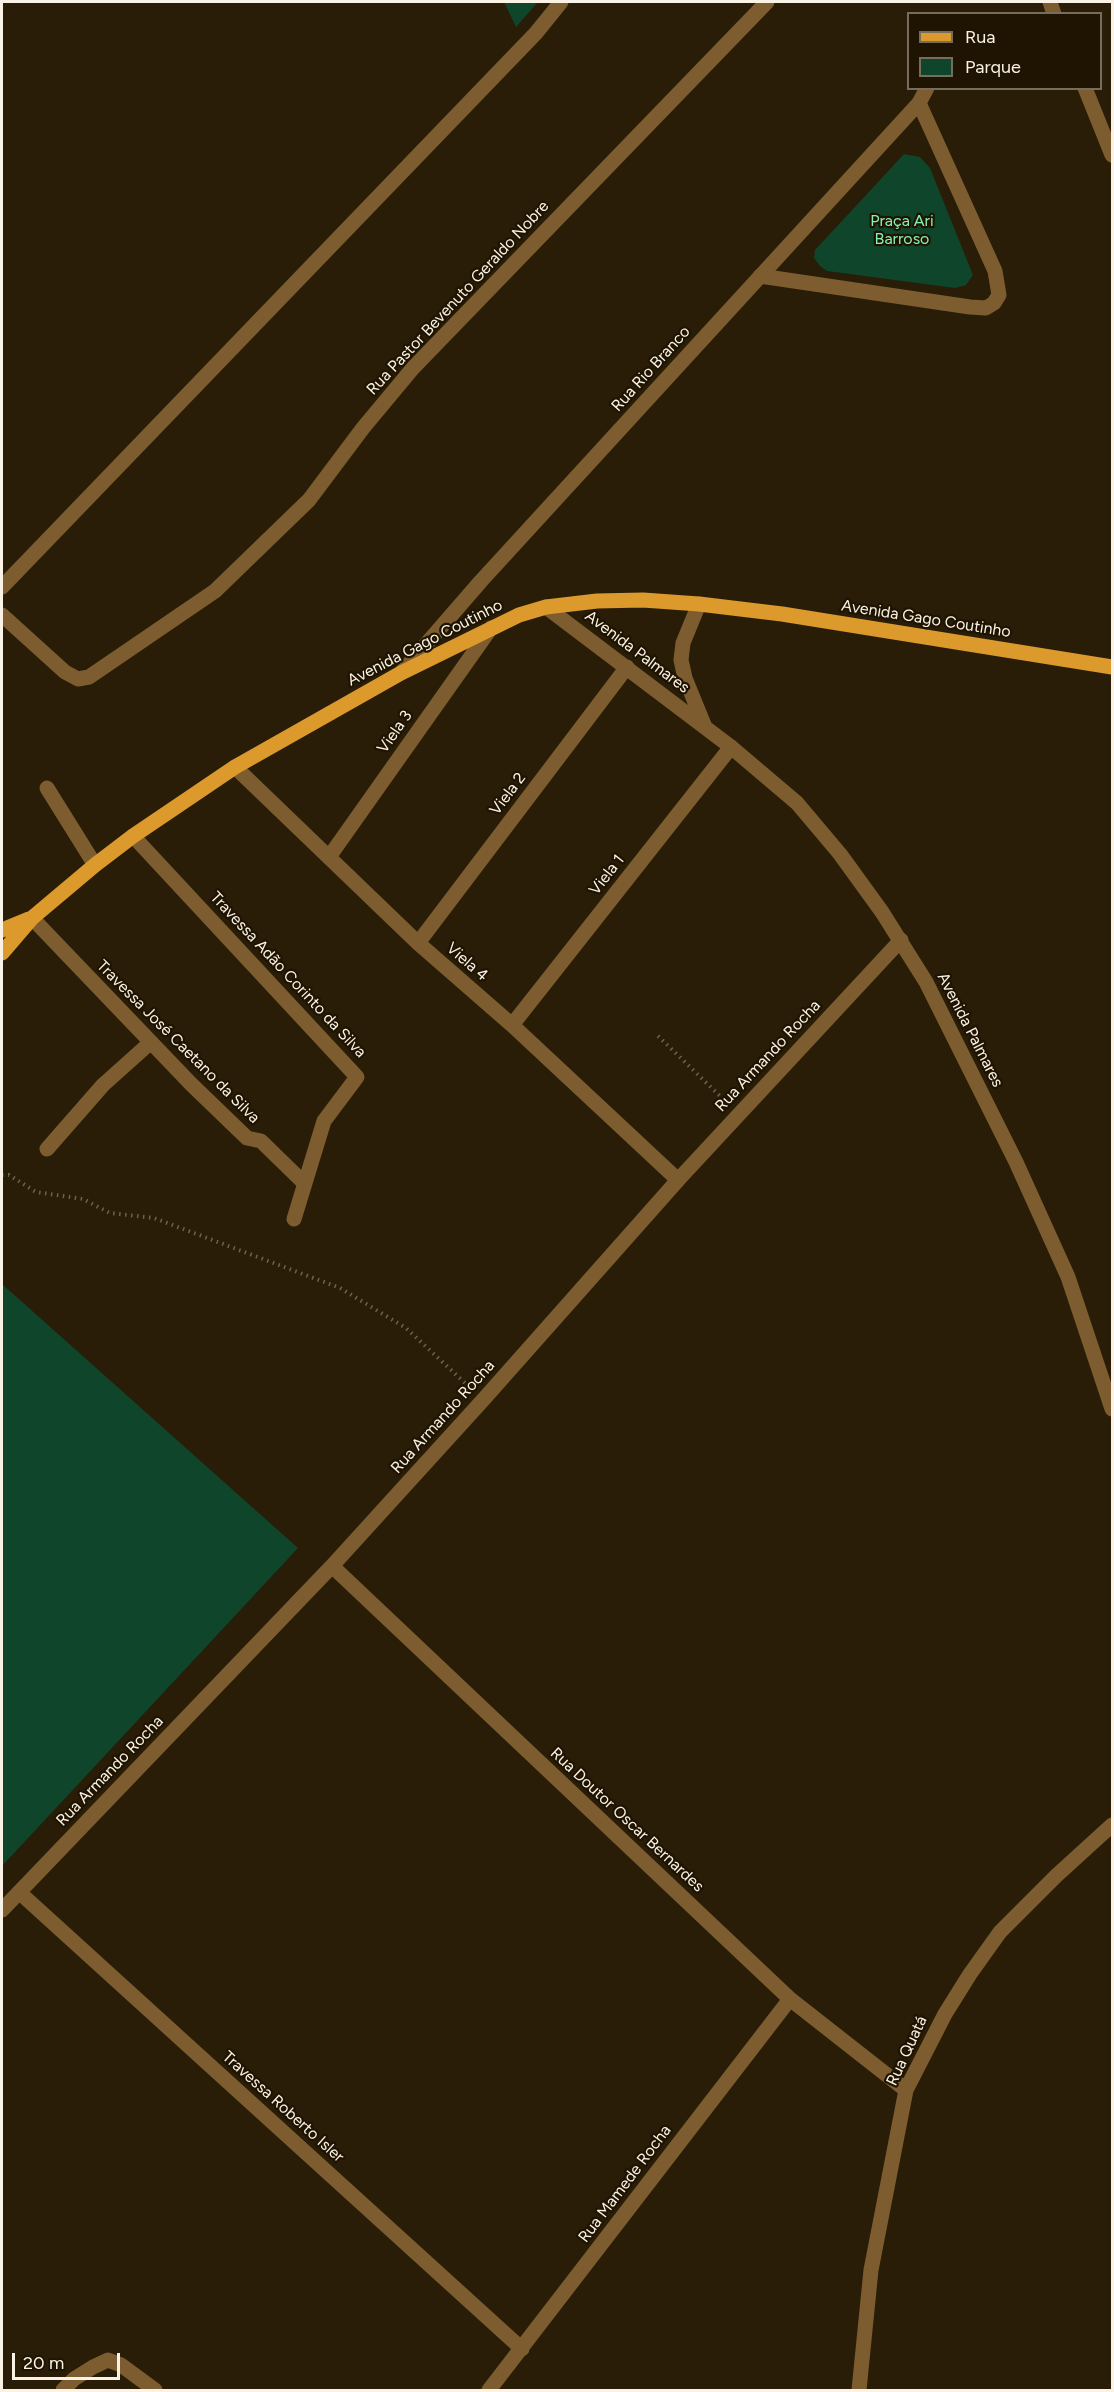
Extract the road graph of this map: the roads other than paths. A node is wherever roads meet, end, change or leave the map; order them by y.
1 (561, 2) edge
2 (766, 2) edge
3 (926, 90) edge
4 (1086, 90) edge
5 (919, 103) junction
6 (1113, 155) edge
7 (760, 276) junction
8 (2, 587) edge
9 (699, 604) junction
10 (546, 607) junction
11 (2, 615) edge
12 (491, 628) junction
13 (627, 667) junction
14 (1113, 667) edge
15 (401, 674) junction
16 (705, 727) junction
17 (731, 747) junction
18 (235, 767) junction
19 (47, 788) dead end
20 (133, 836) junction
21 (329, 857) junction
22 (95, 865) junction
23 (32, 918) junction
24 (2, 930) edge
25 (901, 940) junction
26 (418, 943) junction
27 (2, 953) edge
28 (512, 1025) junction
29 (151, 1042) junction
30 (47, 1149) dead end
31 (678, 1179) junction
32 (304, 1184) junction
33 (294, 1219) dead end
34 (1112, 1405) edge
35 (332, 1566) junction
36 (1113, 1825) edge
37 (19, 1892) junction
38 (2, 1910) edge
39 (790, 1999) junction
40 (906, 2090) junction
41 (522, 2349) junction
42 (63, 2391) edge
43 (155, 2391) edge
44 (489, 2391) edge
45 (859, 2391) edge

1 - 8 street
2 - 11 street, Rua Pastor Bevenuto Geraldo Nobre
3 - 5 street, Rua Rio Branco
4 - 6 street
5 - 7 street, Rua Rio Branco
5 - 7 street
7 - 15 street, Rua Rio Branco
9 - 10 main road, Avenida Gago Coutinho
9 - 14 main road, Avenida Gago Coutinho
9 - 16 street, Avenida Palmares
10 - 12 main road, Avenida Gago Coutinho
10 - 13 street, Avenida Palmares
12 - 15 main road, Avenida Gago Coutinho
12 - 21 street, Viela 3
13 - 16 street, Avenida Palmares
13 - 26 street, Viela 2
15 - 18 main road, Avenida Gago Coutinho
16 - 17 street, Avenida Palmares
17 - 25 street, Avenida Palmares
17 - 28 street, Viela 1
18 - 20 main road, Avenida Gago Coutinho
18 - 21 street, Viela 4
19 - 22 street
20 - 22 main road, Avenida Gago Coutinho
20 - 32 street, Travessa Adão Corinto da Silva
21 - 26 street, Viela 4
22 - 23 main road, Avenida Gago Coutinho
23 - 24 main road, Avenida Gago Coutinho
23 - 27 main road, Avenida Gago Coutinho
23 - 29 street, Travessa José Caetano da Silva
25 - 31 street, Rua Armando Rocha
25 - 34 street, Avenida Palmares
26 - 28 street, Viela 4
28 - 31 street, Viela 4
29 - 30 street
29 - 32 street, Travessa José Caetano da Silva
31 - 35 street, Rua Armando Rocha
32 - 33 street, Travessa Adão Corinto da Silva
35 - 37 street, Rua Armando Rocha
35 - 39 street, Rua Doutor Oscar Bernardes
36 - 40 street, Rua Quatá
37 - 38 street, Rua Armando Rocha
37 - 41 street, Travessa Roberto Isler
39 - 40 street, Rua Doutor Oscar Bernardes
39 - 41 street, Rua Mamede Rocha
40 - 45 street, Rua Quatá
41 - 44 street, Rua Mamede Rocha
42 - 43 street

